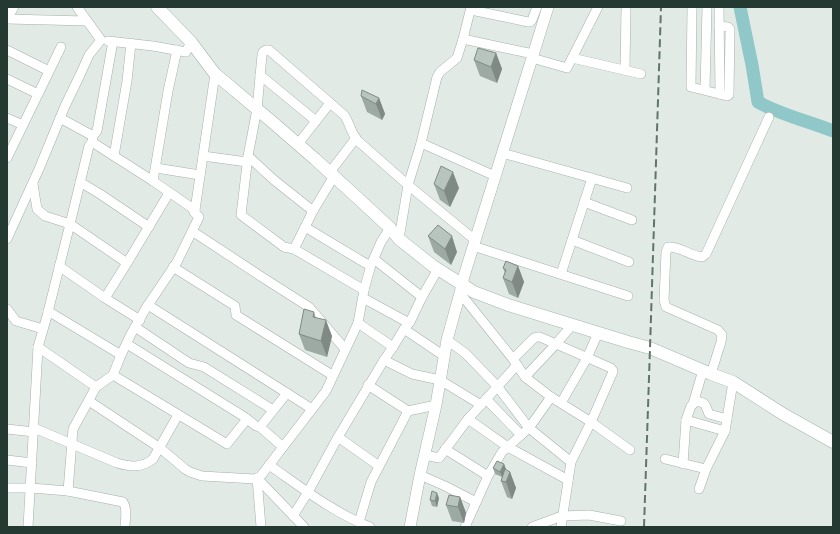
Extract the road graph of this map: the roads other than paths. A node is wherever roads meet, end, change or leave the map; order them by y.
1 (14, 7) edge
2 (77, 7) edge
3 (156, 7) edge
4 (536, 7) edge
5 (548, 7) edge
6 (598, 7) edge
7 (626, 7) edge
8 (692, 7) edge
9 (707, 7) edge
10 (719, 7) edge
11 (471, 8) edge
12 (501, 11) edge
13 (7, 19) edge
14 (87, 21) junction
15 (463, 39) junction
16 (101, 40) junction
17 (113, 41) junction
18 (191, 42) junction
19 (131, 43) junction
20 (61, 47) dead end
21 (7, 50) edge
22 (178, 50) junction
23 (532, 56) junction
24 (572, 58) junction
25 (625, 70) junction
26 (49, 71) junction
27 (215, 74) junction
28 (641, 74) dead end
29 (260, 75) junction
30 (7, 79) edge
31 (705, 90) junction
32 (38, 94) junction
33 (330, 103) junction
34 (257, 109) junction
35 (769, 117) dead end
36 (7, 118) edge
37 (60, 118) junction
38 (316, 121) junction
39 (23, 125) junction
40 (356, 138) junction
41 (93, 139) junction
42 (420, 143) junction
43 (298, 144) junction
44 (502, 153) junction
45 (114, 156) junction
46 (203, 156) junction
47 (7, 158) edge
48 (248, 159) junction
49 (156, 168) junction
50 (332, 174) junction
51 (200, 175) junction
52 (495, 176) junction
53 (592, 178) junction
54 (153, 181) junction
55 (80, 182) junction
56 (33, 184) junction
57 (408, 185) junction
58 (627, 188) dead end
59 (169, 193) junction
60 (584, 202) junction
61 (195, 210) junction
62 (313, 211) junction
63 (632, 220) dead end
64 (70, 224) junction
65 (149, 227) junction
66 (305, 227) junction
67 (390, 228) junction
68 (192, 231) junction
69 (399, 239) junction
70 (7, 240) edge
71 (572, 240) junction
72 (474, 243) junction
73 (294, 249) junction
74 (372, 262) junction
75 (629, 262) dead end
76 (127, 263) junction
77 (60, 266) junction
78 (173, 267) junction
79 (438, 269) junction
80 (561, 274) junction
81 (461, 289) junction
82 (363, 294) junction
83 (628, 296) dead end
84 (422, 297) junction
85 (105, 298) junction
86 (148, 305) junction
87 (7, 309) edge
88 (48, 311) junction
89 (11, 320) edge
90 (137, 323) junction
91 (358, 323) junction
92 (572, 325) junction
93 (406, 326) junction
94 (43, 329) junction
95 (598, 333) junction
96 (447, 340) junction
97 (127, 344) junction
98 (556, 344) junction
99 (38, 347) junction
100 (393, 347) junction
101 (344, 349) junction
102 (121, 355) junction
103 (444, 356) junction
104 (587, 358) junction
105 (384, 360) junction
106 (515, 362) junction
107 (707, 372) junction
108 (113, 375) junction
109 (332, 376) junction
110 (525, 377) junction
111 (440, 380) junction
112 (733, 382) junction
113 (368, 385) junction
114 (498, 386) junction
115 (96, 387) junction
116 (286, 393) junction
117 (551, 397) junction
118 (89, 400) junction
119 (483, 402) junction
120 (561, 403) junction
121 (693, 404) junction
122 (436, 405) junction
123 (312, 409) junction
124 (273, 410) junction
125 (408, 411) junction
126 (178, 415) junction
127 (247, 419) junction
128 (468, 419) junction
129 (727, 419) junction
130 (686, 420) junction
131 (591, 422) junction
132 (260, 426) junction
133 (529, 428) junction
134 (7, 429) edge
135 (34, 430) junction
136 (725, 431) junction
137 (521, 435) junction
138 (338, 437) junction
139 (833, 442) edge
140 (72, 444) junction
141 (284, 447) junction
142 (508, 447) junction
143 (160, 448) junction
144 (445, 450) junction
145 (630, 450) dead end
146 (425, 455) junction
147 (665, 459) dead end
148 (7, 460) edge
149 (571, 462) junction
150 (32, 463) junction
151 (683, 464) junction
152 (269, 465) junction
153 (379, 466) junction
154 (706, 469) junction
155 (420, 475) junction
156 (488, 476) junction
157 (257, 478) junction
158 (568, 480) junction
159 (7, 488) edge
160 (31, 488) junction
161 (699, 489) dead end
162 (68, 491) junction
163 (308, 492) junction
164 (476, 502) junction
165 (293, 516) junction
166 (562, 516) junction
167 (621, 521) dead end
168 (359, 522) junction
169 (302, 526) edge
170 (31, 527) edge
171 (125, 527) edge
172 (261, 527) edge
173 (370, 527) edge
174 (410, 527) edge
175 (465, 527) edge
176 (532, 527) edge
177 (561, 527) edge

1 - 13 street
2 - 14 street
3 - 18 main road
4 - 12 street
5 - 23 street
6 - 24 street
7 - 25 street
8 - 31 street
9 - 31 street
10 - 31 street
11 - 12 street
11 - 15 street
13 - 14 street
14 - 16 street
15 - 23 street
15 - 42 street
16 - 17 street
16 - 37 street
17 - 19 street
17 - 41 street
18 - 22 street
18 - 27 main road
19 - 22 street
19 - 45 street
20 - 26 street
21 - 26 street
22 - 49 street
23 - 24 street
23 - 44 street
24 - 25 street
25 - 28 street
26 - 32 street
27 - 34 main road
27 - 46 street
29 - 33 street
29 - 34 street
29 - 38 street
30 - 32 street
32 - 39 street
33 - 38 street
33 - 40 street
34 - 43 main road
34 - 48 street
35 - 107 street
36 - 39 street
37 - 41 street
37 - 56 street
38 - 43 street
39 - 47 street
40 - 50 street
40 - 57 street
41 - 45 street
41 - 55 street
42 - 52 street
42 - 57 street
43 - 50 main road
44 - 52 street
44 - 53 street
45 - 54 street
46 - 48 street
46 - 51 street
48 - 62 street
48 - 73 street
49 - 51 street
49 - 54 street
50 - 62 street
50 - 67 main road
51 - 61 street
52 - 72 street
53 - 58 street
53 - 60 street
54 - 59 street
55 - 64 street
55 - 65 street
56 - 64 street
56 - 70 street
57 - 69 street
57 - 72 street
59 - 61 street
59 - 65 street
60 - 63 street
60 - 71 street
61 - 68 street
62 - 66 street
64 - 76 street
64 - 77 street
65 - 76 street
66 - 73 street
66 - 74 street
67 - 69 main road
67 - 74 street
68 - 78 street
68 - 101 street
69 - 79 main road
71 - 75 street
71 - 80 street
72 - 80 street
72 - 81 street
73 - 82 street
74 - 82 street
74 - 84 street
76 - 85 street
77 - 85 street
77 - 88 street
78 - 86 street
78 - 109 street
79 - 81 main road
79 - 84 street
80 - 83 street
81 - 92 main road
81 - 96 street
81 - 106 street
82 - 91 street
82 - 93 street
84 - 93 street
85 - 90 street
86 - 90 street
86 - 116 street
87 - 89 street
88 - 94 street
88 - 102 street
89 - 94 street
90 - 97 street
90 - 124 street
91 - 100 street
91 - 101 street
92 - 95 main road
92 - 98 street
93 - 100 street
93 - 103 street
94 - 99 street
95 - 104 street
95 - 107 main road
96 - 103 street
96 - 114 street
97 - 102 street
97 - 127 street
98 - 104 street
98 - 106 street
98 - 110 street
99 - 115 street
99 - 135 street
100 - 105 street
101 - 109 street
102 - 108 street
103 - 111 street
104 - 120 street
104 - 131 street
105 - 111 street
105 - 113 street
106 - 110 street
106 - 114 street
107 - 112 main road
107 - 121 street
108 - 115 street
108 - 126 street
109 - 123 street
110 - 117 street
111 - 119 street
111 - 122 street
112 - 129 street
112 - 139 main road
113 - 125 street
113 - 138 street
114 - 119 street
114 - 133 street
115 - 118 street
116 - 123 street
116 - 124 street
117 - 120 street
117 - 133 street
118 - 140 street
118 - 143 street
119 - 128 street
119 - 137 street
120 - 131 street
121 - 129 street
121 - 130 street
122 - 125 street
122 - 146 street
123 - 141 street
124 - 132 street
125 - 153 street
126 - 127 street
126 - 143 street
127 - 132 street
128 - 142 street
128 - 144 street
129 - 136 street
130 - 136 street
130 - 151 street
131 - 145 street
131 - 149 street
132 - 141 street
133 - 137 street
133 - 149 street
134 - 135 street
135 - 140 street
135 - 150 street
136 - 154 street
137 - 142 street
138 - 153 street
138 - 163 street
140 - 143 street
140 - 162 street
141 - 152 street
142 - 156 street
142 - 158 street
143 - 157 street
144 - 146 street
144 - 156 street
146 - 155 street
147 - 151 street
148 - 150 street
149 - 158 street
150 - 160 street
151 - 154 street
152 - 157 street
152 - 163 street
153 - 168 street
154 - 161 street
155 - 164 street
155 - 174 street
156 - 164 street
157 - 165 street
157 - 172 street
158 - 166 street
159 - 160 street
160 - 162 street
160 - 170 street
162 - 171 street
163 - 165 street
163 - 168 street
164 - 175 street
165 - 169 street
166 - 167 street
166 - 176 street
166 - 177 street
168 - 173 street

